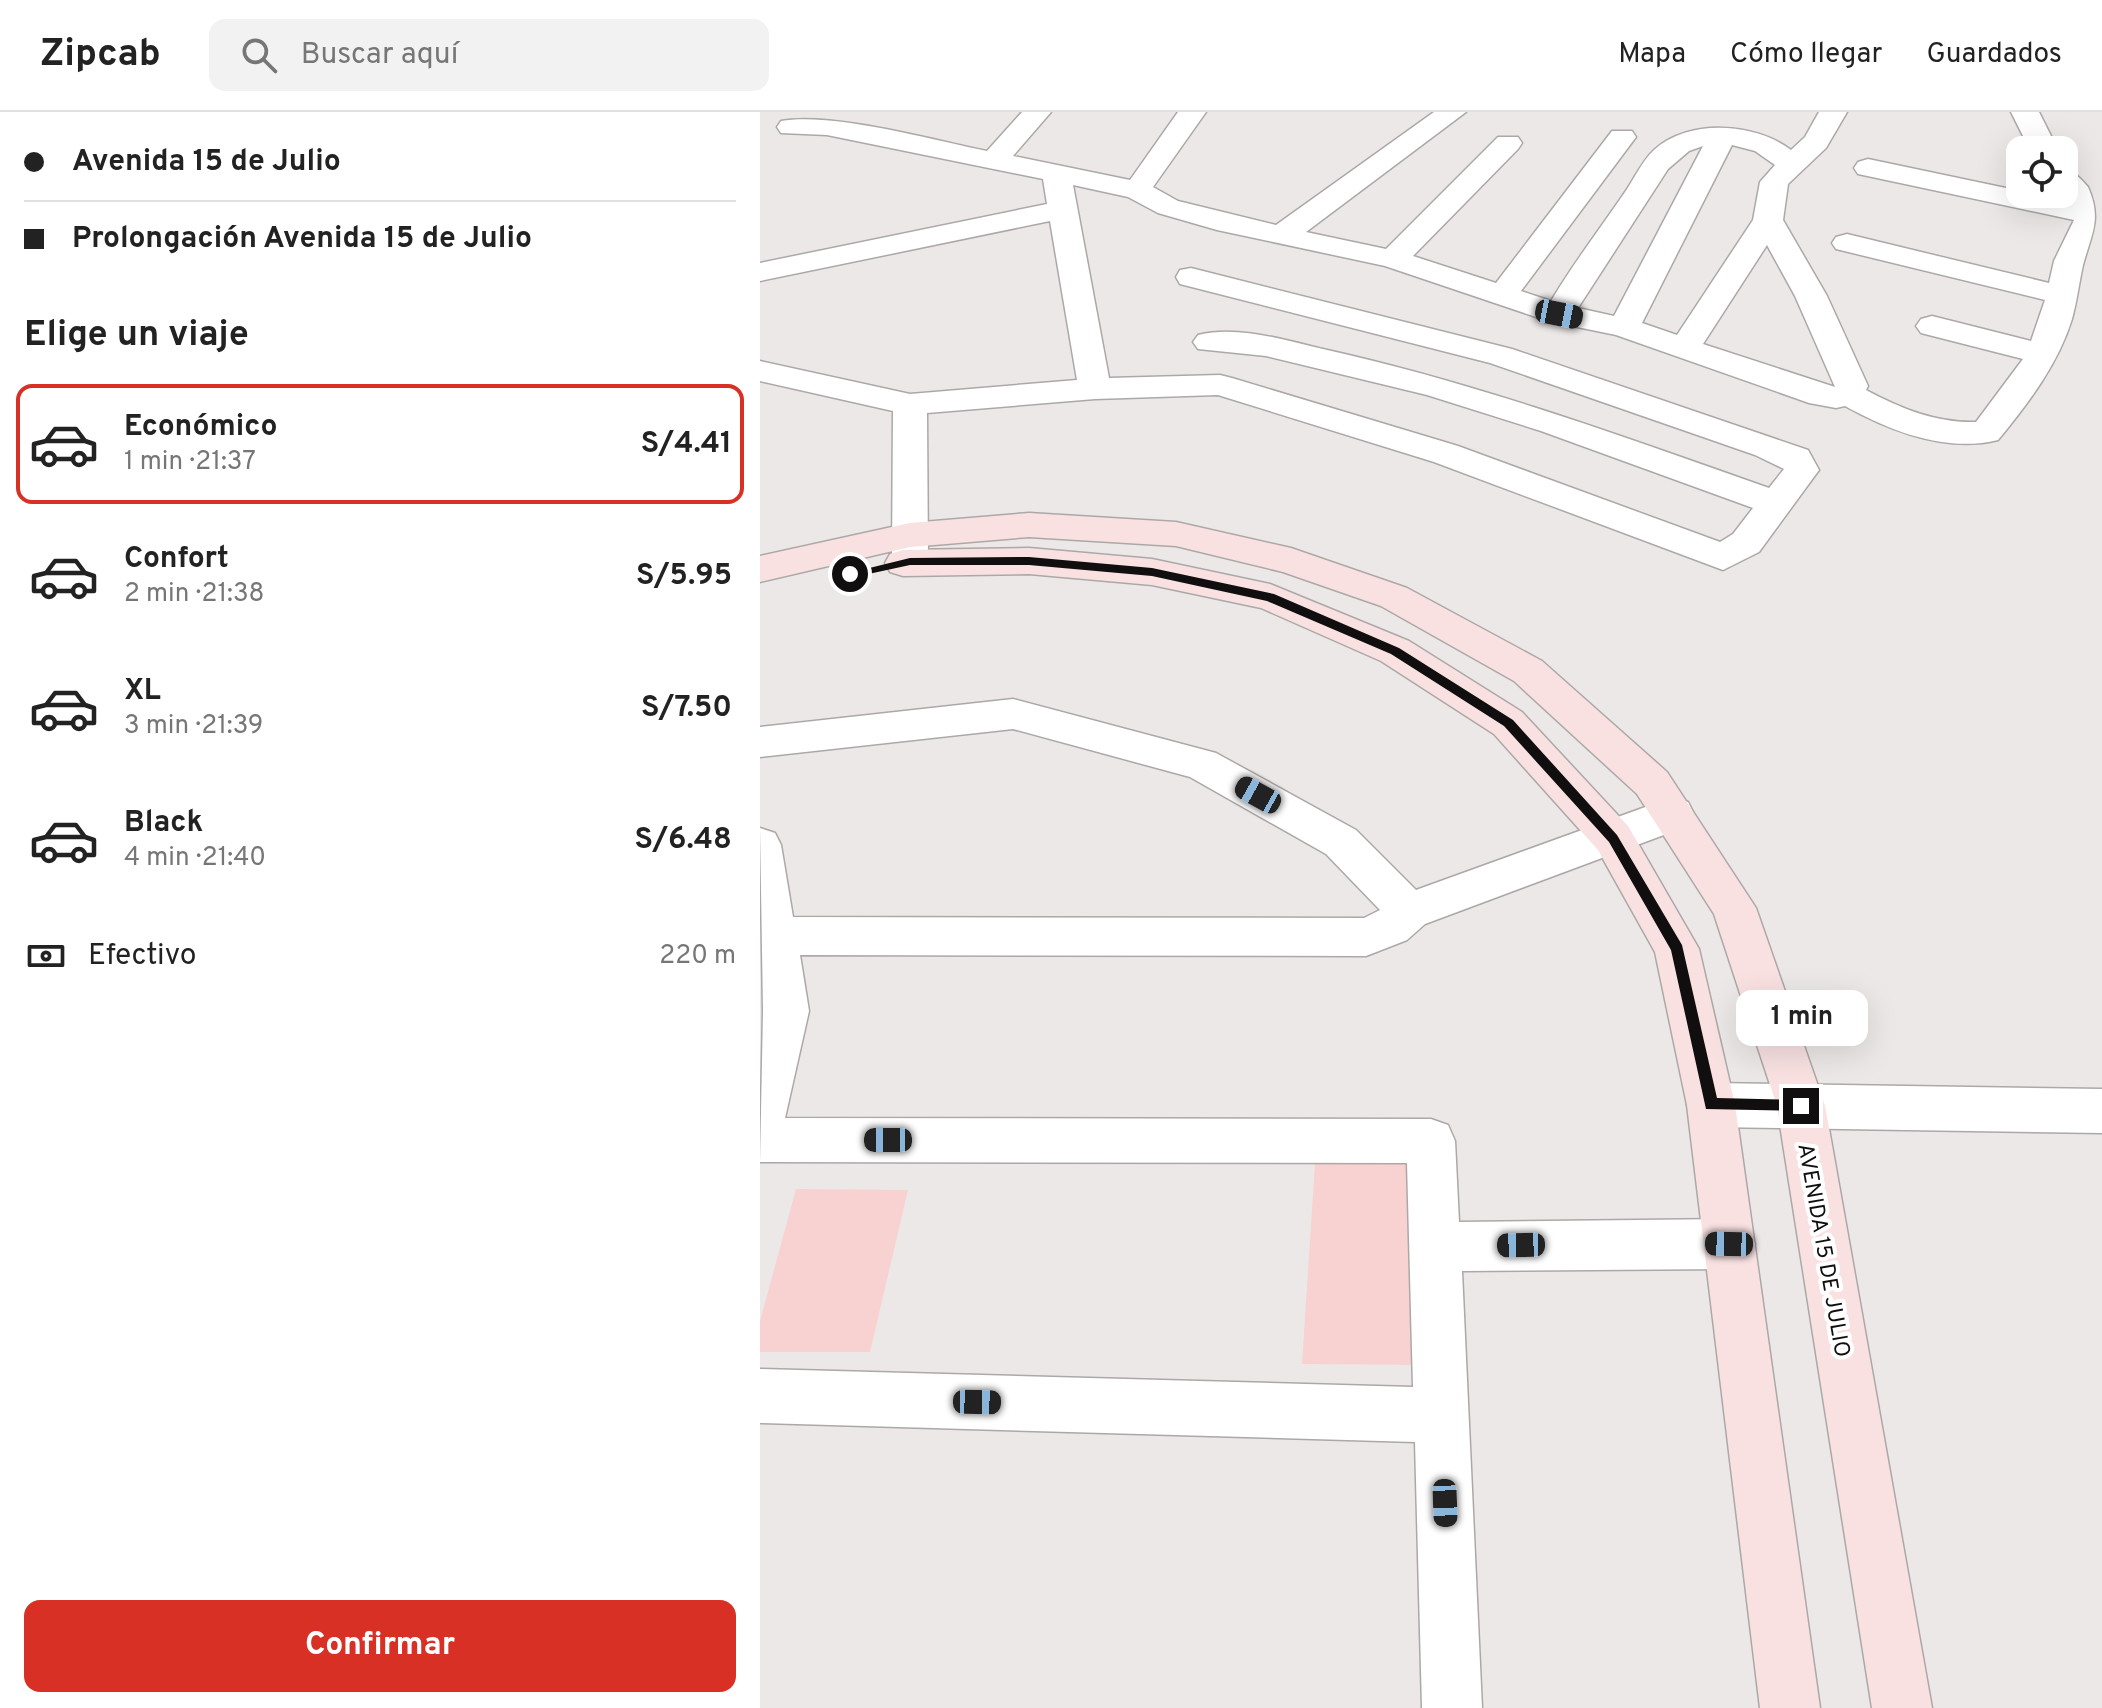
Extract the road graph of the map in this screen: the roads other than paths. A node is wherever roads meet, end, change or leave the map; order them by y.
1 (1037, 112) edge
2 (1192, 112) edge
3 (1452, 112) edge
4 (1746, 112) edge
5 (1833, 112) edge
6 (2025, 112) edge
7 (791, 127) dead end
8 (2037, 136) edge
9 (1622, 137) dead end
10 (1722, 137) junction
11 (1758, 141) junction
12 (1508, 143) dead end
13 (993, 161) junction
14 (1790, 164) junction
15 (1868, 168) dead end
16 (1056, 174) junction
17 (1137, 190) junction
18 (2078, 193) edge
19 (1168, 207) junction
20 (1063, 209) junction
21 (2088, 214) junction
22 (1768, 220) junction
23 (1283, 234) junction
24 (1847, 243) dead end
25 (1186, 256) junction
26 (1393, 259) junction
27 (760, 272) edge
28 (2061, 295) junction
29 (1502, 296) junction
30 (1559, 314) junction
31 (1932, 326) dead end
32 (1624, 327) junction
33 (1209, 342) junction
34 (1684, 348) junction
35 (2042, 354) junction
36 (760, 371) edge
37 (1220, 385) junction
38 (1095, 389) junction
39 (1848, 394) junction
40 (910, 404) junction
41 (1777, 504) junction
42 (910, 548) junction
43 (760, 569) edge
44 (760, 593) edge
45 (760, 742) edge
46 (1673, 814) junction
47 (1613, 838) junction
48 (760, 845) edge
49 (1409, 911) junction
50 (774, 936) junction
51 (1711, 1105) junction
52 (1801, 1106) junction
53 (2102, 1111) edge
54 (760, 1120) edge
55 (760, 1140) edge
56 (1729, 1244) junction
57 (1434, 1247) junction
58 (760, 1396) edge
59 (1441, 1415) junction
60 (1452, 1708) edge
61 (1790, 1708) edge
62 (1902, 1708) edge

1 - 13 street
2 - 17 street
3 - 23 street
4 - 11 street
5 - 14 street
6 - 8 street
7 - 13 street
9 - 29 street
10 - 11 street
10 - 30 street
10 - 32 street
11 - 14 street
12 - 26 street
13 - 16 street
14 - 22 street
15 - 21 street
16 - 17 street
16 - 20 street
17 - 19 street
18 - 21 street
19 - 23 street
19 - 25 street
20 - 27 street
20 - 38 street
21 - 28 street
22 - 34 street
22 - 39 street
23 - 26 street
24 - 28 street
25 - 33 street
25 - 41 street
26 - 29 street
28 - 35 street
29 - 30 street
30 - 32 street
31 - 35 street
32 - 34 street
33 - 37 street
33 - 41 street
34 - 39 street
35 - 39 street
36 - 40 street
37 - 38 street
37 - 41 street
38 - 40 street
40 - 42 street
42 - 43 street, AVENIDA 15 DE JULIO
42 - 44 street, AVENIDA 15 DE JULIO
42 - 46 street, AVENIDA 15 DE JULIO
42 - 47 street, AVENIDA 15 DE JULIO
45 - 49 street
46 - 47 street
46 - 52 street, AVENIDA 15 DE JULIO
47 - 49 street
47 - 51 street, AVENIDA 15 DE JULIO
48 - 50 street
49 - 50 street
50 - 54 street
51 - 52 street
51 - 56 street, AVENIDA 15 DE JULIO
52 - 53 street
52 - 62 street, AVENIDA 15 DE JULIO
55 - 57 street
56 - 57 street
56 - 61 street, AVENIDA 15 DE JULIO
57 - 59 street
58 - 59 street
59 - 60 street

